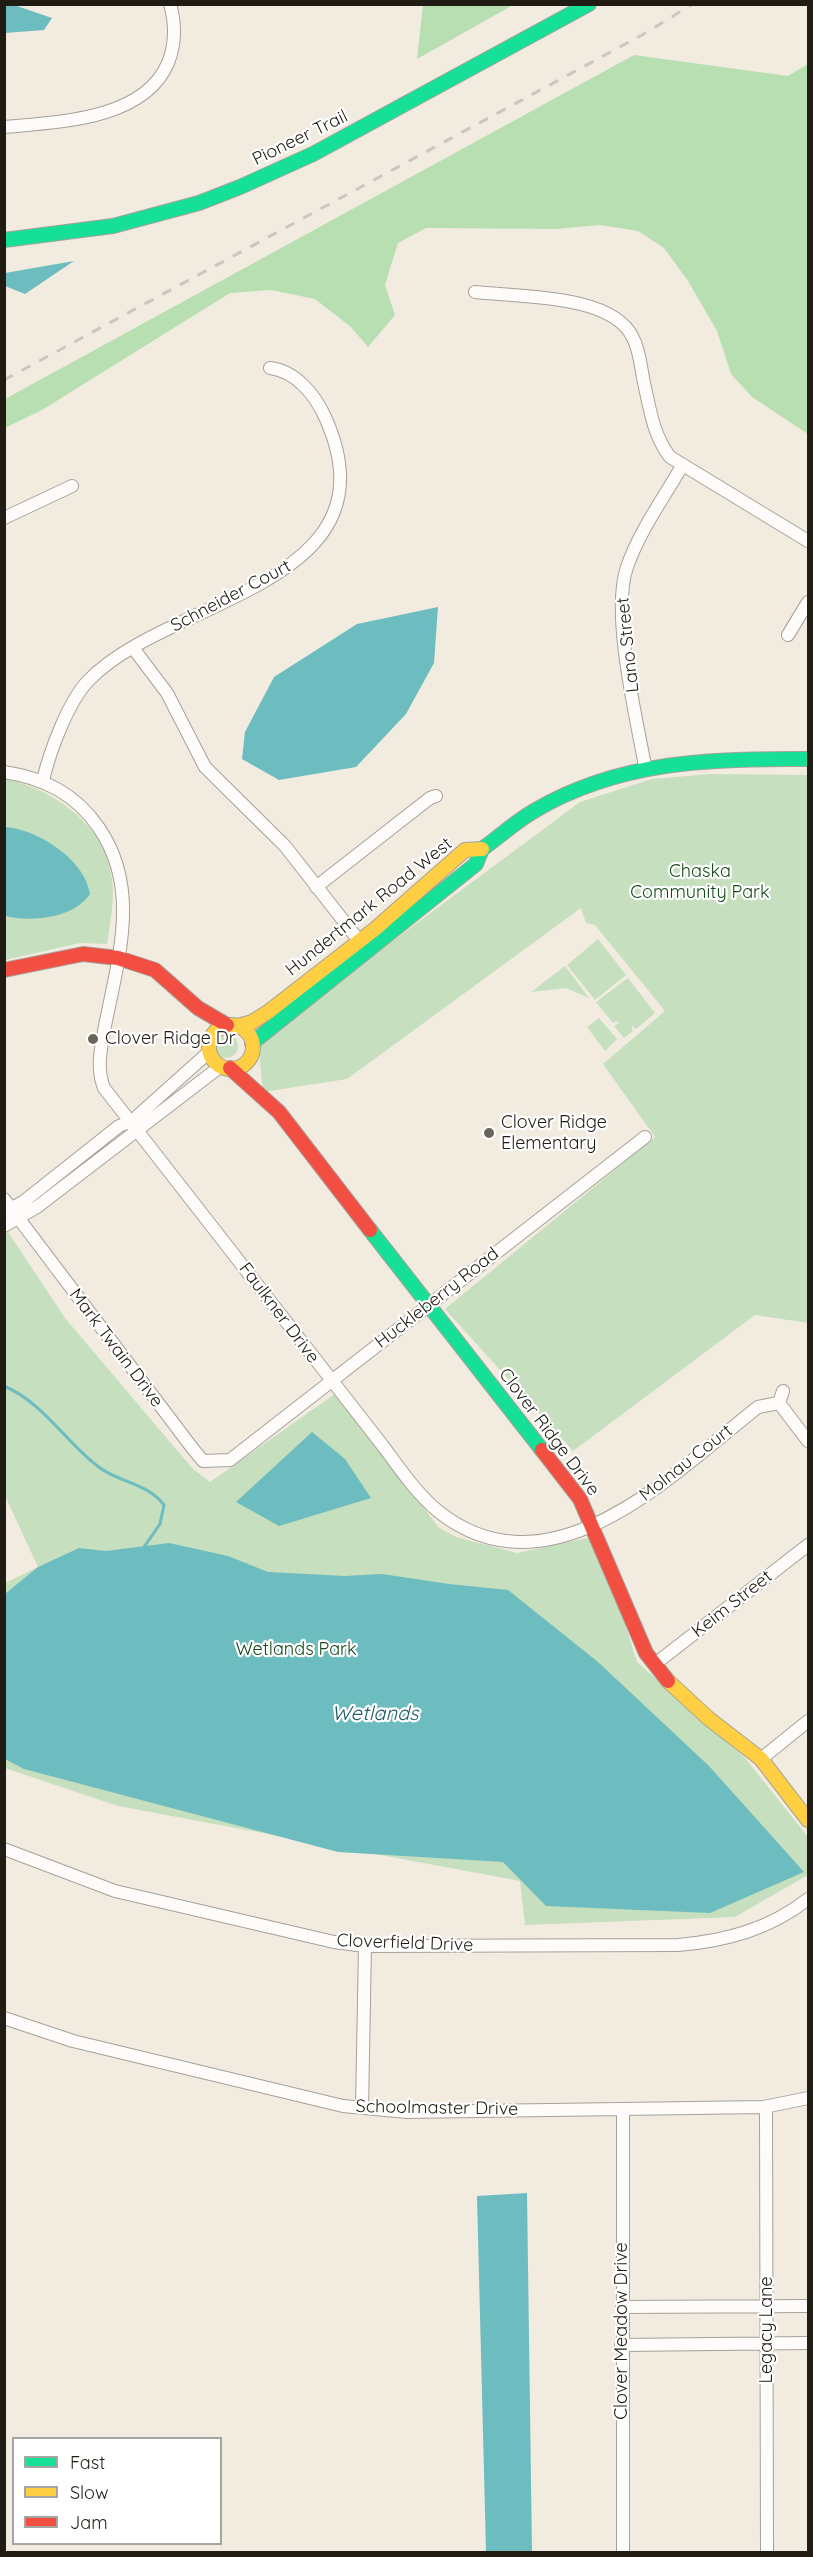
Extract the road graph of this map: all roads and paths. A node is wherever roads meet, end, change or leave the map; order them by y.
1 (170, 4) edge
2 (589, 4) edge
3 (4, 127) edge
4 (4, 240) edge
5 (476, 292) dead end
6 (270, 368) dead end
7 (682, 466) junction
8 (72, 486) dead end
9 (4, 518) edge
10 (808, 541) edge
11 (808, 602) edge
12 (788, 635) dead end
13 (134, 648) junction
14 (808, 759) edge
15 (645, 766) junction
16 (4, 772) edge
17 (43, 780) junction
18 (436, 796) dead end
19 (316, 887) junction
20 (363, 945) junction
21 (118, 958) junction
22 (4, 970) edge
23 (198, 1008) junction
24 (232, 1026) junction
25 (209, 1047) junction
26 (252, 1049) junction
27 (225, 1067) junction
28 (265, 1098) junction
29 (134, 1125) junction
30 (645, 1137) dead end
31 (10, 1211) edge
32 (4, 1226) edge
33 (429, 1307) junction
34 (330, 1380) junction
35 (808, 1441) edge
36 (230, 1460) joint
37 (593, 1526) junction
38 (808, 1545) edge
39 (655, 1664) junction
40 (808, 1722) edge
41 (761, 1759) junction
42 (808, 1820) edge
43 (4, 1850) edge
44 (808, 1899) edge
45 (364, 1946) junction
46 (4, 2018) edge
47 (808, 2098) edge
48 (766, 2107) junction
49 (362, 2108) junction
50 (623, 2109) junction
51 (808, 2306) edge
52 (621, 2307) junction
53 (767, 2307) junction
54 (808, 2343) edge
55 (766, 2344) junction
56 (621, 2345) junction
57 (623, 2553) edge
58 (767, 2553) edge

1 - 3 street
2 - 4 street, Pioneer Trail
5 - 7 street
6 - 13 street, Schneider Court
7 - 10 street
7 - 15 street, Lano Street
8 - 9 street
11 - 12 street
13 - 17 street, Schneider Court
13 - 19 street
14 - 15 street, Hundertmark Road West
15 - 20 street, Hundertmark Road West
16 - 17 street
17 - 21 street, Faulkner Drive
18 - 19 street
19 - 20 street
20 - 24 street, Hundertmark Road West
20 - 26 street, Hundertmark Road West
21 - 22 street
21 - 23 street
21 - 29 street, Faulkner Drive
23 - 24 street
23 - 25 street
24 - 25 street
24 - 26 street
25 - 27 street
25 - 29 street
26 - 27 street
26 - 28 street, Clover Ridge Drive
27 - 28 street, Clover Ridge Drive
27 - 29 street
28 - 33 street, Clover Ridge Drive
29 - 31 street
29 - 34 street, Faulkner Drive
30 - 33 street, Huckleberry Road
31 - 32 street
31 - 36 street, Mark Twain Drive
33 - 34 street, Huckleberry Road
33 - 37 street, Clover Ridge Drive
34 - 36 street, Huckleberry Road
34 - 37 street, Faulkner Drive
35 - 37 street, Molnau Court
37 - 39 street, Clover Ridge Drive
38 - 39 street, Keim Street
39 - 41 street, Clover Ridge Drive
40 - 41 street
41 - 42 street, Clover Ridge Drive
43 - 45 street, Cloverfield Drive
44 - 45 street, Cloverfield Drive
45 - 49 street
46 - 49 street, Schoolmaster Drive
47 - 48 street, Schoolmaster Drive
48 - 50 street, Schoolmaster Drive
48 - 53 street, Legacy Lane
49 - 50 street, Schoolmaster Drive
50 - 52 street, Clover Meadow Drive
51 - 53 street
52 - 53 street
52 - 56 street, Clover Meadow Drive
53 - 55 street, Legacy Lane
54 - 55 street
55 - 56 street
55 - 58 street, Legacy Lane
56 - 57 street, Clover Meadow Drive

